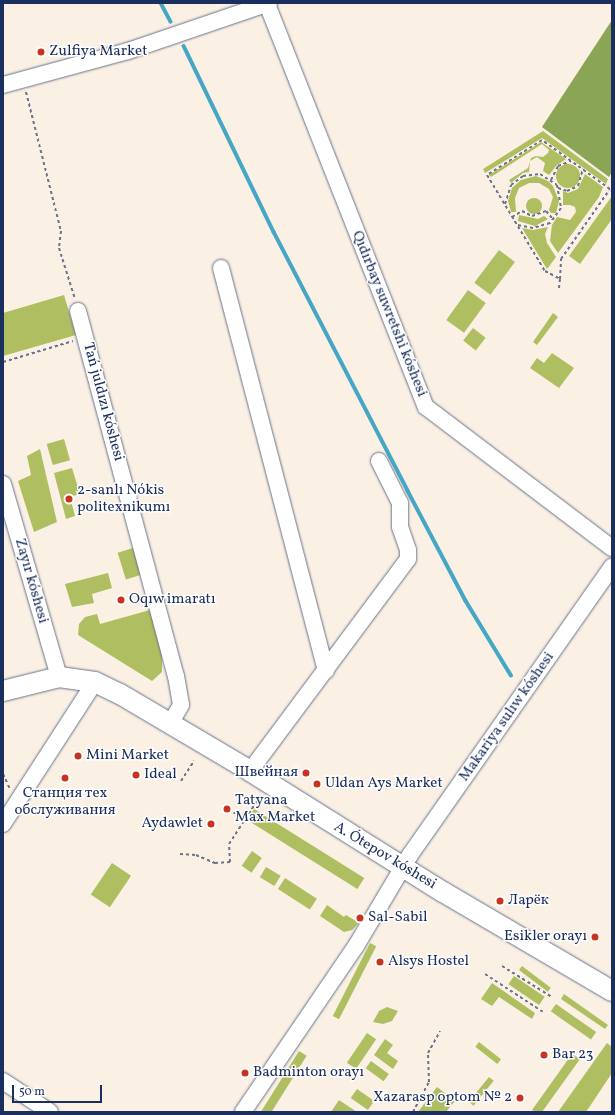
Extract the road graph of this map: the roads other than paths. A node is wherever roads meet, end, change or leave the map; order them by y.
1 (268, 3) edge
2 (4, 80) edge
3 (221, 268) dead end
4 (78, 311) road end
5 (379, 461) dead end
6 (3, 484) edge
7 (612, 548) edge
8 (612, 567) edge
9 (326, 671) junction
10 (59, 677) junction
11 (95, 682) junction
12 (3, 691) edge
13 (170, 724) junction
14 (250, 771) junction
15 (3, 824) edge
16 (402, 867) junction
17 (612, 991) edge
18 (3, 1081) edge
19 (50, 1112) edge
20 (243, 1112) edge

1 - 2 street
1 - 7 street, Qıdırbay suwretshi kóshesi
3 - 9 street
4 - 13 street, Tań juldızı kóshesi
5 - 9 street
6 - 10 street, Zayır kóshesi
8 - 16 street, Makariya sulıw kóshesi
9 - 14 street
10 - 11 main road, A. Ótepov kóshesi
10 - 12 main road, A. Ótepov kóshesi
11 - 13 main road, A. Ótepov kóshesi
11 - 15 street
13 - 14 main road, A. Ótepov kóshesi
14 - 16 main road, A. Ótepov kóshesi
16 - 17 main road, A. Ótepov kóshesi
16 - 20 street, Makariya sulıw kóshesi
18 - 19 street

